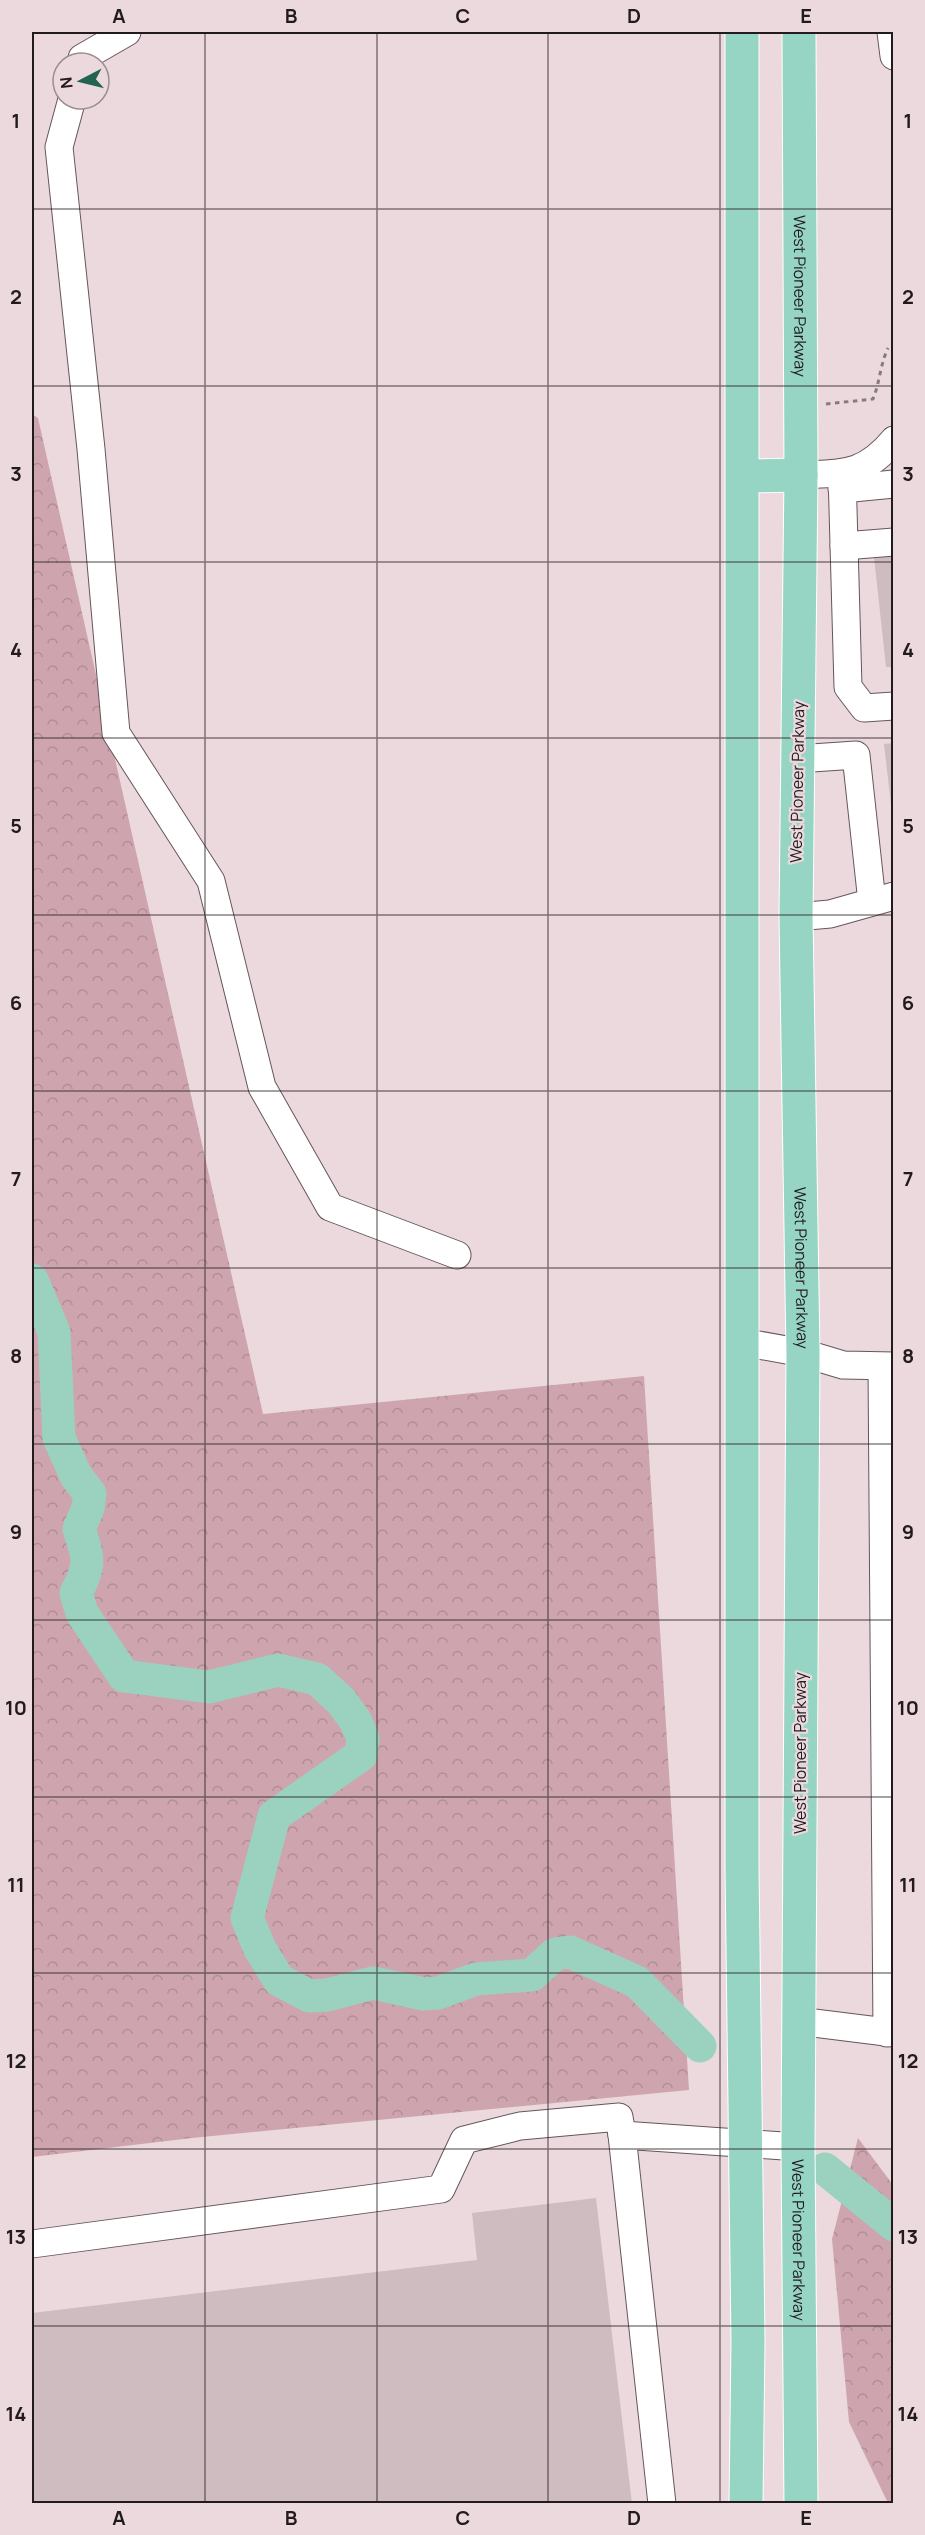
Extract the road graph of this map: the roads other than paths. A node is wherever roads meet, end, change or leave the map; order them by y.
1 (127, 32) edge
2 (742, 32) edge
3 (799, 32) edge
4 (891, 32) edge
5 (94, 51) edge
6 (894, 56) edge
7 (69, 111) edge
8 (894, 440) edge
9 (801, 475) junction
10 (743, 476) junction
11 (842, 481) junction
12 (894, 484) edge
13 (894, 542) edge
14 (844, 546) junction
15 (894, 706) edge
16 (797, 759) junction
17 (883, 899) edge
18 (796, 917) junction
19 (457, 1255) dead end
20 (742, 1342) junction
21 (803, 1353) junction
22 (888, 1367) edge
23 (798, 2021) junction
24 (890, 2033) edge
25 (622, 2135) junction
26 (744, 2142) junction
27 (798, 2148) junction
28 (32, 2244) edge
29 (662, 2504) edge
30 (746, 2504) edge
31 (801, 2504) edge

1 - 5 lane
2 - 10 main road
3 - 9 main road, West Pioneer Parkway
4 - 6 lane
7 - 19 lane
8 - 11 lane
9 - 10 main road
9 - 11 lane
9 - 16 main road, West Pioneer Parkway
10 - 20 main road
11 - 12 lane
11 - 14 lane
13 - 14 lane
14 - 15 lane
16 - 17 lane
16 - 18 main road, West Pioneer Parkway
17 - 18 lane
18 - 21 main road, West Pioneer Parkway
20 - 21 lane
20 - 26 main road
21 - 22 lane
21 - 23 main road, West Pioneer Parkway
22 - 24 lane
23 - 24 lane
23 - 27 main road, West Pioneer Parkway
25 - 26 lane
25 - 28 lane
25 - 29 lane
26 - 27 lane
26 - 30 main road
27 - 31 main road, West Pioneer Parkway

